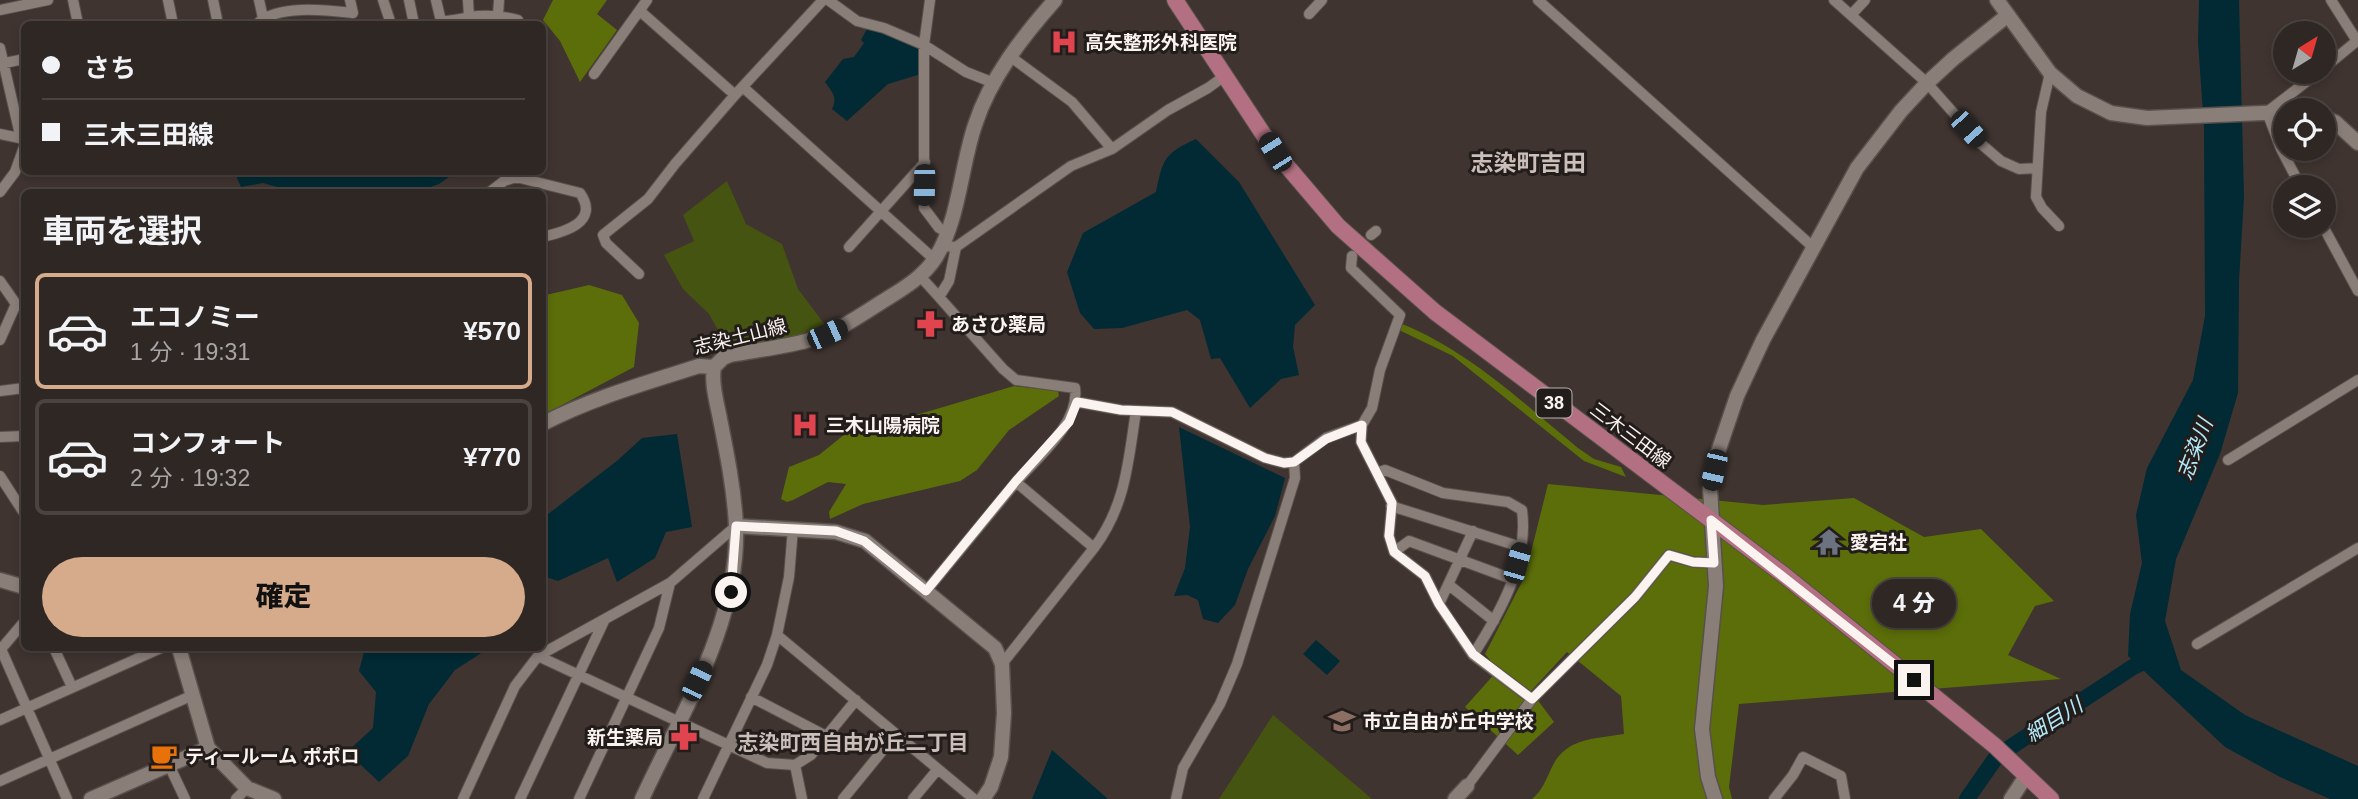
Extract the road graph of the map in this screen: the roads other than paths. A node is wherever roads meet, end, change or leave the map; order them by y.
1 (48, 0) edge
2 (73, 0) edge
3 (168, 0) edge
4 (213, 0) edge
5 (259, 0) edge
6 (350, 0) edge
7 (383, 0) edge
8 (409, 0) edge
9 (436, 0) edge
10 (468, 0) edge
11 (499, 0) edge
12 (647, 0) edge
13 (826, 0) edge
14 (930, 0) edge
15 (1055, 0) edge
16 (1175, 0) edge
17 (1322, 0) edge
18 (1538, 0) edge
19 (1834, 0) edge
20 (1865, 0) edge
21 (2331, 0) edge
22 (21, 3) edge
23 (305, 4) edge
24 (2003, 5) edge
25 (0, 10) edge
26 (640, 10) junction
27 (1310, 14) dead end
28 (498, 15) junction
29 (1851, 15) junction
30 (469, 17) junction
31 (518, 19) dead end
32 (77, 21) edge
33 (172, 21) edge
34 (217, 21) edge
35 (260, 21) edge
36 (390, 21) edge
37 (413, 21) edge
38 (447, 21) edge
39 (456, 21) edge
40 (2358, 41) edge
41 (924, 45) junction
42 (0, 48) edge
43 (1012, 57) junction
44 (2336, 58) edge
45 (21, 60) edge
46 (2, 64) edge
47 (594, 74) dead end
48 (2050, 74) junction
49 (1226, 75) junction
50 (994, 83) junction
51 (1927, 83) junction
52 (2302, 84) edge
53 (744, 88) junction
54 (735, 95) junction
55 (2273, 112) edge
56 (2260, 113) junction
57 (2336, 123) edge
58 (21, 125) edge
59 (0, 134) edge
60 (21, 141) edge
61 (2358, 143) edge
62 (1112, 149) junction
63 (21, 150) edge
64 (925, 162) junction
65 (2037, 168) junction
66 (15, 172) junction
67 (21, 172) edge
68 (2295, 175) edge
69 (494, 189) edge
70 (0, 192) edge
71 (881, 210) junction
72 (2059, 226) dead end
73 (546, 236) edge
74 (2329, 238) edge
75 (949, 242) junction
76 (849, 247) dead end
77 (1814, 248) junction
78 (1352, 256) dead end
79 (935, 260) junction
80 (639, 274) dead end
81 (920, 276) junction
82 (0, 281) edge
83 (2358, 291) edge
84 (939, 297) junction
85 (20, 306) edge
86 (0, 340) edge
87 (714, 367) junction
88 (2358, 380) edge
89 (21, 388) edge
90 (0, 391) edge
91 (1077, 402) junction
92 (1136, 411) junction
93 (546, 422) edge
94 (1362, 425) junction
95 (21, 436) edge
96 (0, 437) edge
97 (2228, 460) dead end
98 (1294, 462) junction
99 (1377, 473) junction
100 (0, 476) edge
101 (1016, 481) junction
102 (21, 500) edge
103 (1391, 506) junction
104 (1711, 520) junction
105 (736, 526) junction
106 (793, 528) junction
107 (1473, 531) junction
108 (1521, 547) junction
109 (1094, 548) junction
110 (2358, 548) edge
111 (1394, 552) junction
112 (1461, 560) junction
113 (1714, 563) junction
114 (1512, 579) junction
115 (0, 580) edge
116 (670, 583) junction
117 (1448, 585) junction
118 (21, 586) edge
119 (926, 591) junction
120 (1439, 604) junction
121 (604, 620) junction
122 (1494, 621) junction
123 (21, 625) edge
124 (777, 635) junction
125 (2197, 644) dead end
126 (0, 649) edge
127 (55, 651) edge
128 (153, 651) edge
129 (180, 651) edge
130 (1473, 654) junction
131 (538, 656) junction
132 (1002, 664) junction
133 (578, 674) junction
134 (72, 687) junction
135 (193, 695) junction
136 (627, 697) junction
137 (751, 697) junction
138 (1532, 699) junction
139 (856, 700) junction
140 (26, 707) junction
141 (0, 720) edge
142 (678, 720) junction
143 (896, 734) junction
144 (826, 736) junction
145 (728, 744) junction
146 (208, 748) junction
147 (49, 758) junction
148 (169, 765) junction
149 (795, 765) junction
150 (938, 769) junction
151 (2022, 772) junction
152 (0, 781) edge
153 (1466, 786) joint
154 (247, 788) junction
155 (67, 799) edge
156 (91, 799) edge
157 (185, 799) edge
158 (236, 799) edge
159 (274, 799) edge
160 (463, 799) edge
161 (520, 799) edge
162 (579, 799) edge
163 (642, 799) edge
164 (703, 799) edge
165 (802, 799) edge
166 (843, 799) edge
167 (913, 799) edge
168 (974, 799) edge
169 (983, 799) edge
170 (1176, 799) edge
171 (1455, 799) edge
172 (1715, 799) edge
173 (1774, 799) edge
174 (1845, 799) edge
175 (2011, 799) edge
176 (2051, 799) edge

1 - 22 street
2 - 32 street
3 - 33 street
4 - 34 street
5 - 35 street
6 - 23 street
7 - 36 street
8 - 37 street
9 - 38 street
10 - 30 street
11 - 28 street
12 - 26 street
13 - 41 street
13 - 53 street
14 - 41 street
15 - 43 street, 志染土山線
16 - 49 main road, 三木三田線 / 38
17 - 27 street
18 - 77 street
19 - 29 street
20 - 29 street
21 - 40 street
22 - 25 street
23 - 35 street
24 - 48 street
24 - 51 street
26 - 47 street
26 - 54 street
28 - 30 street
28 - 31 street
29 - 51 street
30 - 39 street
40 - 44 street
41 - 50 street
41 - 64 street
42 - 46 street
43 - 50 street, 志染土山線
43 - 62 street
45 - 46 street
46 - 58 street
48 - 56 street
48 - 65 street
49 - 62 street
49 - 104 main road, 三木三田線 / 38
50 - 75 street, 志染土山線
51 - 65 street
51 - 77 street
52 - 56 street
53 - 54 street
53 - 71 street
54 - 80 street
55 - 56 street
56 - 68 street
57 - 61 street
59 - 60 street
62 - 75 street
63 - 66 street
64 - 71 street
64 - 75 street
65 - 72 street
66 - 67 street
66 - 70 street
69 - 73 street
71 - 76 street
71 - 79 street
74 - 83 street
75 - 79 street, 志染土山線
75 - 84 street
77 - 104 street
78 - 94 street
79 - 81 street, 志染土山線
81 - 84 street
81 - 87 street, 志染土山線
82 - 85 street
84 - 91 street
85 - 86 street
87 - 93 street, 志染土山線
87 - 105 street
88 - 97 street
89 - 90 street
91 - 92 street
91 - 101 street
92 - 98 street
92 - 109 street
94 - 98 street
94 - 99 street
95 - 96 street
98 - 170 street
99 - 103 street
99 - 108 street
100 - 102 street
101 - 109 street
101 - 119 street
103 - 107 street
103 - 111 street
104 - 113 street
104 - 151 main road, 三木三田線 / 38
105 - 106 street
105 - 116 street
105 - 142 street
106 - 119 street
106 - 124 street
107 - 108 street
107 - 112 street
108 - 114 street
109 - 132 street
110 - 125 street
111 - 112 street
111 - 120 street
112 - 114 street
112 - 117 street
113 - 138 street
113 - 172 street
114 - 122 street
115 - 118 street
116 - 121 street
116 - 136 street
117 - 120 street
117 - 122 street
119 - 132 street
120 - 130 street
121 - 131 street
121 - 133 street
122 - 130 street
123 - 126 street
124 - 137 street
124 - 139 street
126 - 140 street
127 - 134 street
128 - 134 street
129 - 135 street
130 - 138 street
131 - 133 street
131 - 160 street
132 - 169 street
133 - 136 street
133 - 161 street
134 - 140 street
135 - 146 street
135 - 147 street
136 - 142 street
136 - 162 street
137 - 144 street
137 - 145 street
138 - 153 street
139 - 143 street
139 - 144 street
140 - 141 street
140 - 147 street
142 - 145 street
142 - 163 street
143 - 150 street
143 - 166 street
144 - 149 street
145 - 149 street
145 - 164 street
146 - 148 street
146 - 154 street
147 - 152 street
147 - 155 street
148 - 156 street
148 - 157 street
149 - 165 street
150 - 167 street
150 - 168 street
151 - 175 street
151 - 176 main road, 三木三田線 / 38
153 - 171 street
154 - 158 street
154 - 159 street
173 - 174 street

